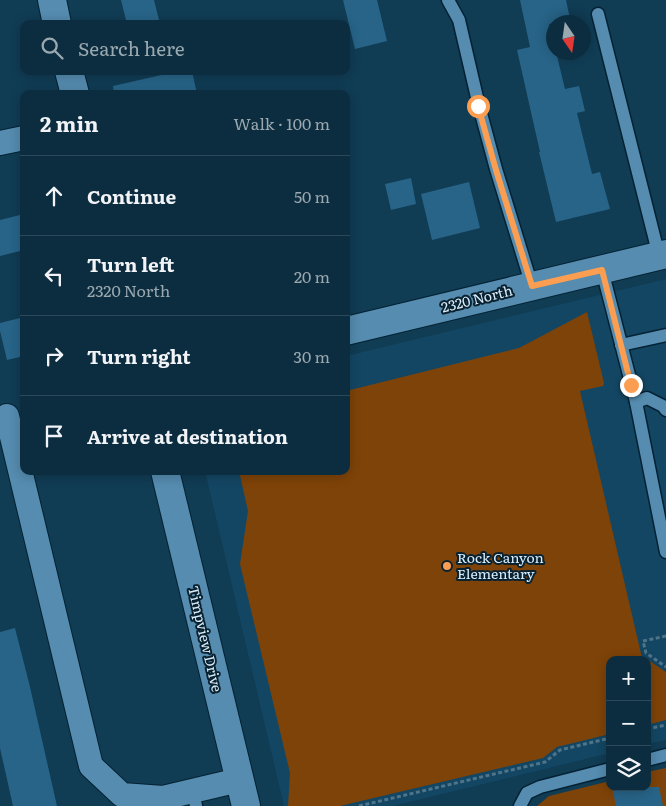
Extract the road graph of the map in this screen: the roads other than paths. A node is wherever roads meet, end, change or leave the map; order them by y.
1 (52, 0) edge
2 (448, 0) edge
3 (598, 14) dead end
4 (57, 20) edge
5 (70, 75) edge
6 (74, 90) edge
7 (20, 139) edge
8 (0, 143) edge
9 (662, 255) edge
10 (602, 270) junction
11 (532, 286) junction
12 (350, 330) edge
13 (666, 335) edge
14 (621, 345) junction
15 (636, 402) junction
16 (666, 410) edge
17 (10, 415) edge
18 (20, 458) edge
19 (24, 475) edge
20 (166, 475) edge
21 (666, 552) edge
22 (666, 756) edge
23 (651, 759) edge
24 (606, 770) edge
25 (239, 780) junction
26 (194, 798) edge
27 (118, 800) edge
28 (246, 806) edge
29 (520, 806) edge

1 - 4 street
2 - 11 lane
3 - 9 lane
5 - 6 street
7 - 8 street
9 - 10 street, 2320 North
10 - 11 street, 2320 North
10 - 14 lane
11 - 12 street, 2320 North
13 - 14 lane
14 - 15 lane
15 - 16 lane
15 - 21 lane
17 - 18 street
19 - 27 street
20 - 25 street, Timpview Drive
22 - 23 lane
24 - 29 lane
25 - 26 street
25 - 28 street, Timpview Drive
26 - 27 street

